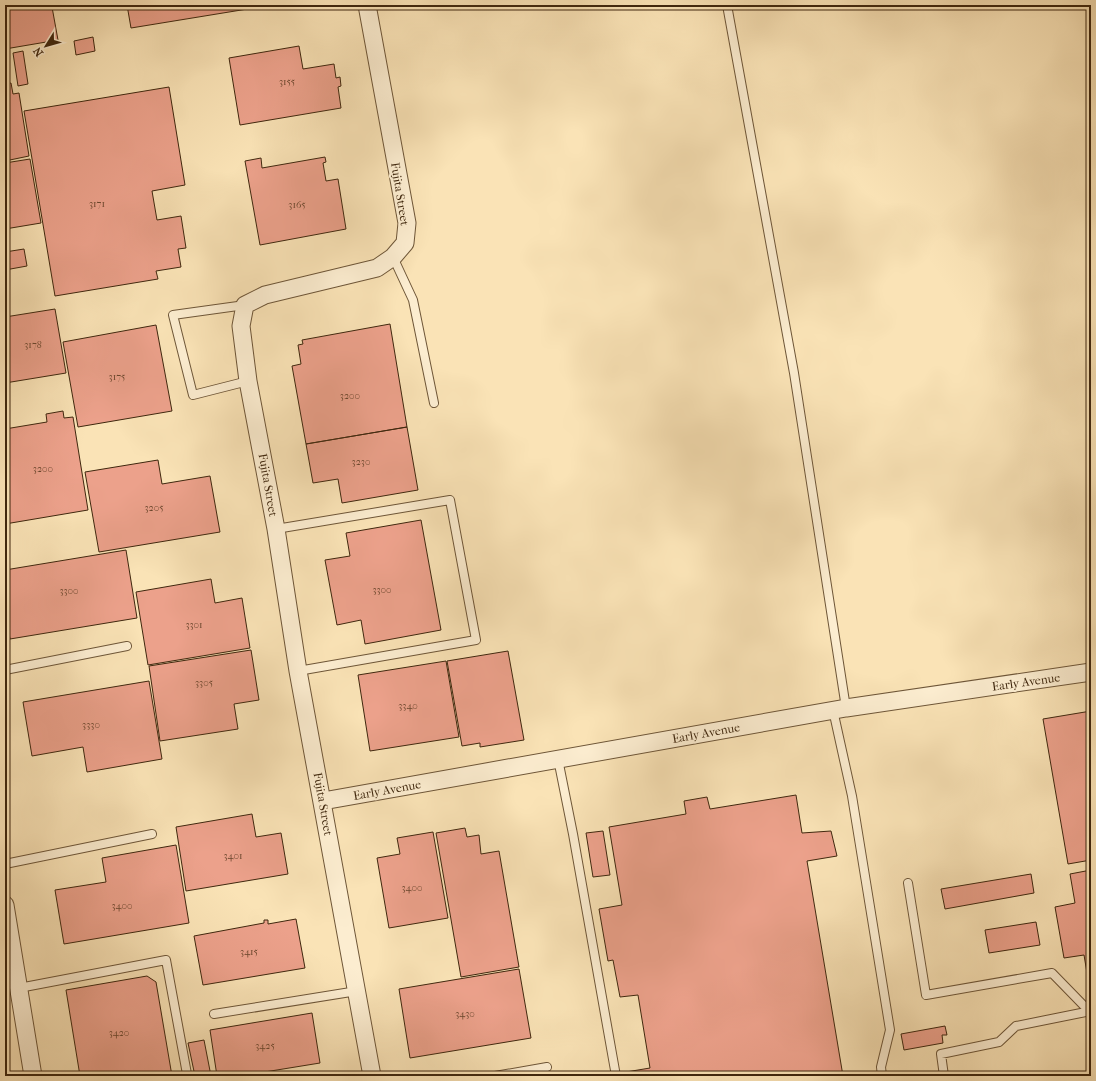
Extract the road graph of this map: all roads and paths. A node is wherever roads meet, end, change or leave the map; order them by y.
1 (367, 5) edge
2 (727, 5) edge
3 (393, 257) junction
4 (245, 305) junction
5 (248, 381) junction
6 (434, 402) dead end
7 (276, 528) junction
8 (127, 646) dead end
9 (5, 670) edge
10 (298, 671) junction
11 (1091, 672) edge
12 (840, 709) junction
13 (558, 759) junction
14 (323, 801) junction
15 (152, 834) dead end
16 (5, 864) edge
17 (908, 883) dead end
18 (5, 905) edge
19 (18, 988) junction
20 (357, 991) junction
21 (1090, 1011) edge
22 (214, 1014) dead end
23 (547, 1067) dead end
24 (187, 1074) dead end
25 (33, 1076) edge
26 (372, 1076) edge
27 (495, 1076) edge
28 (616, 1076) edge
29 (882, 1076) edge
30 (944, 1076) edge

1 - 3 street, Fujita Street
2 - 12 lane
3 - 4 street, Fujita Street
3 - 6 lane
4 - 5 street, Fujita Street
4 - 5 lane
5 - 7 street, Fujita Street
7 - 10 street, Fujita Street
7 - 10 lane
8 - 9 lane
10 - 14 street, Fujita Street
11 - 12 street, Early Avenue
12 - 13 street, Early Avenue
12 - 29 lane
13 - 14 street, Early Avenue
13 - 28 lane
14 - 20 street, Fujita Street
15 - 16 lane
17 - 21 lane
18 - 19 street
19 - 24 lane
19 - 25 street
20 - 22 lane
20 - 26 street, Fujita Street
21 - 30 lane
23 - 27 lane

